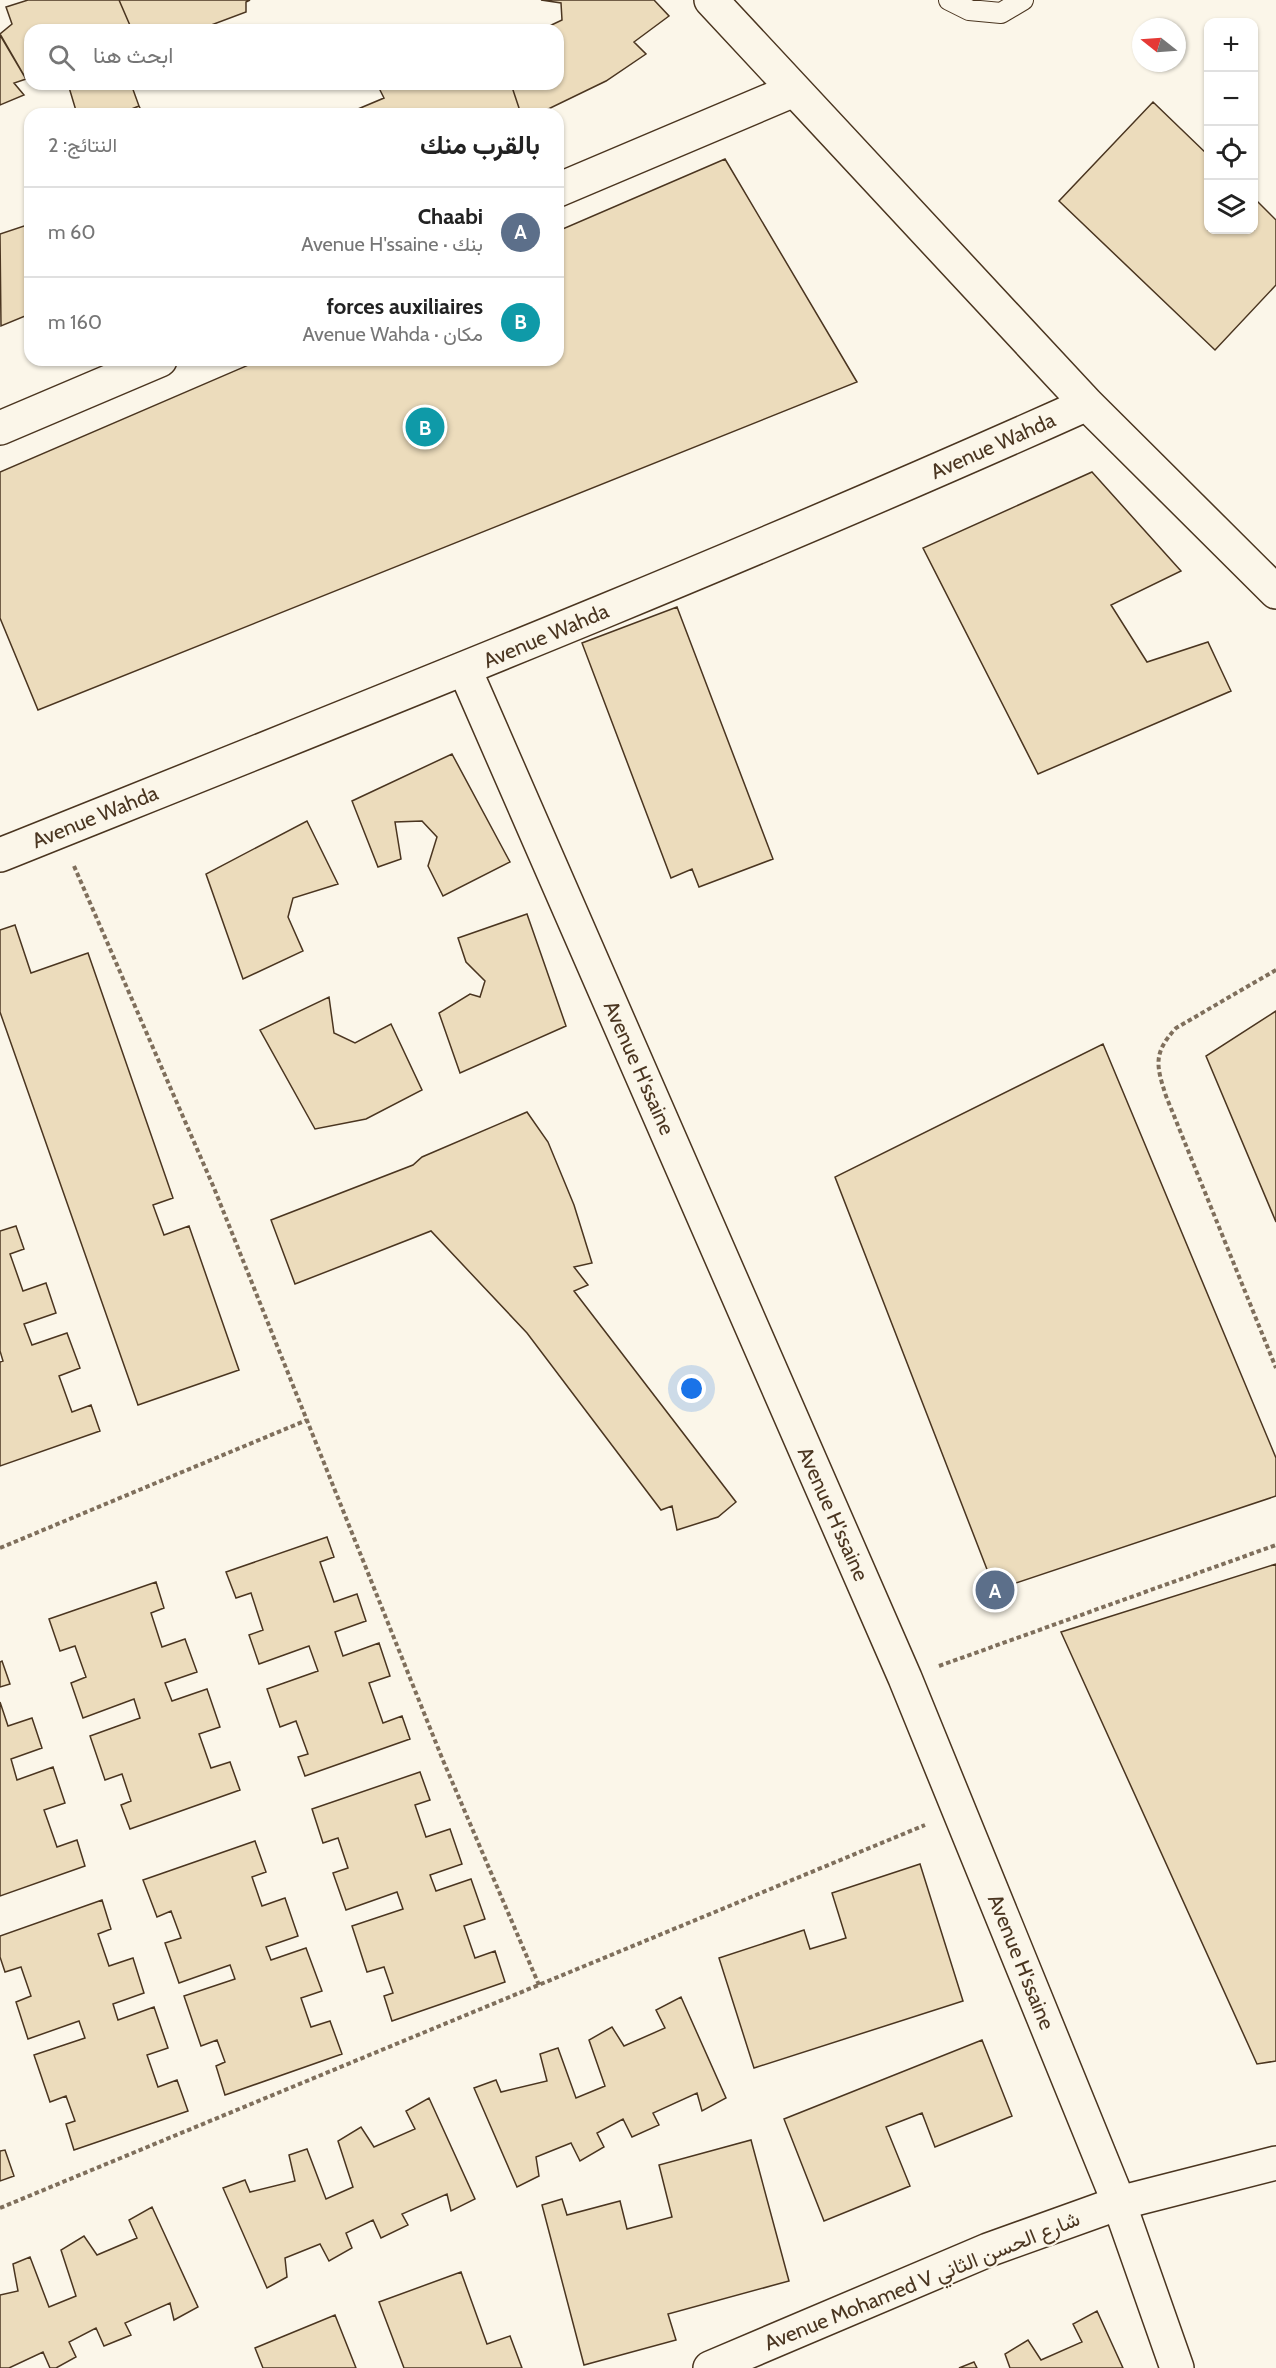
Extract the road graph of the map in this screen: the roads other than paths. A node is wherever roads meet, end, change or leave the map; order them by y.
1 (711, 0) edge
2 (949, 0) edge
3 (1023, 0) edge
4 (794, 90) junction
5 (564, 187) edge
6 (146, 366) edge
7 (1087, 404) junction
8 (0, 428) edge
9 (1276, 592) edge
10 (465, 670) junction
11 (0, 855) edge
12 (1276, 2163) edge
13 (1119, 2203) junction
14 (710, 2368) edge
15 (1177, 2368) edge

1 - 4 street
2 - 3 lane
4 - 5 street
4 - 7 street
6 - 8 street
7 - 9 street
7 - 10 street, Avenue Wahda
10 - 11 street, Avenue Wahda
10 - 13 street, Avenue H'ssaine
12 - 13 street, Avenue Mohamed V شارع الحسن الثاني
13 - 14 street, Avenue Mohamed V شارع الحسن الثاني
13 - 15 street, Avenue H'ssaine

